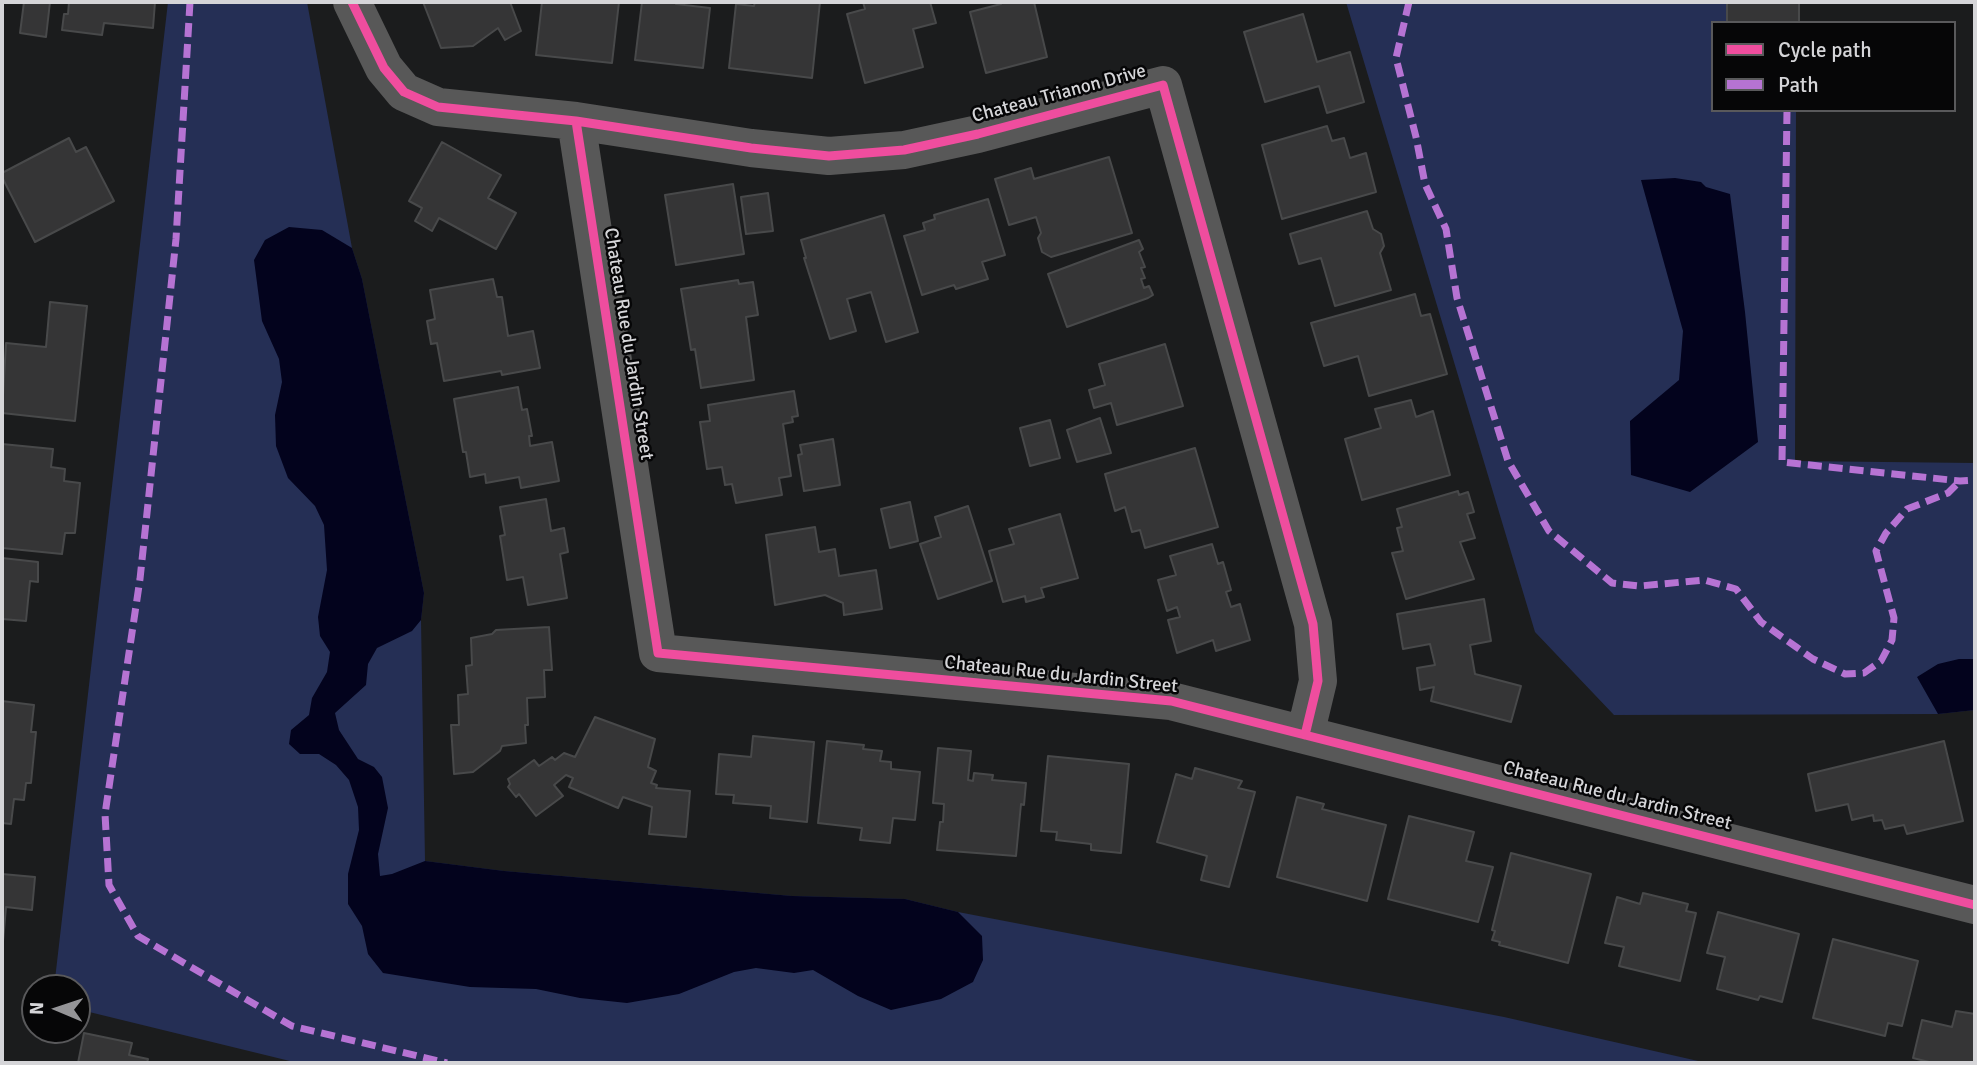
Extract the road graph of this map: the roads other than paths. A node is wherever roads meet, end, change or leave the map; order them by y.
1 (352, 2) edge
2 (576, 121) junction
3 (1305, 735) junction
4 (1975, 905) edge

1 - 2 street, Chateau Trianon Drive
2 - 3 street, Chateau Rue du Jardin Street
2 - 3 street, Chateau Trianon Drive
3 - 4 street, Chateau Rue du Jardin Street

